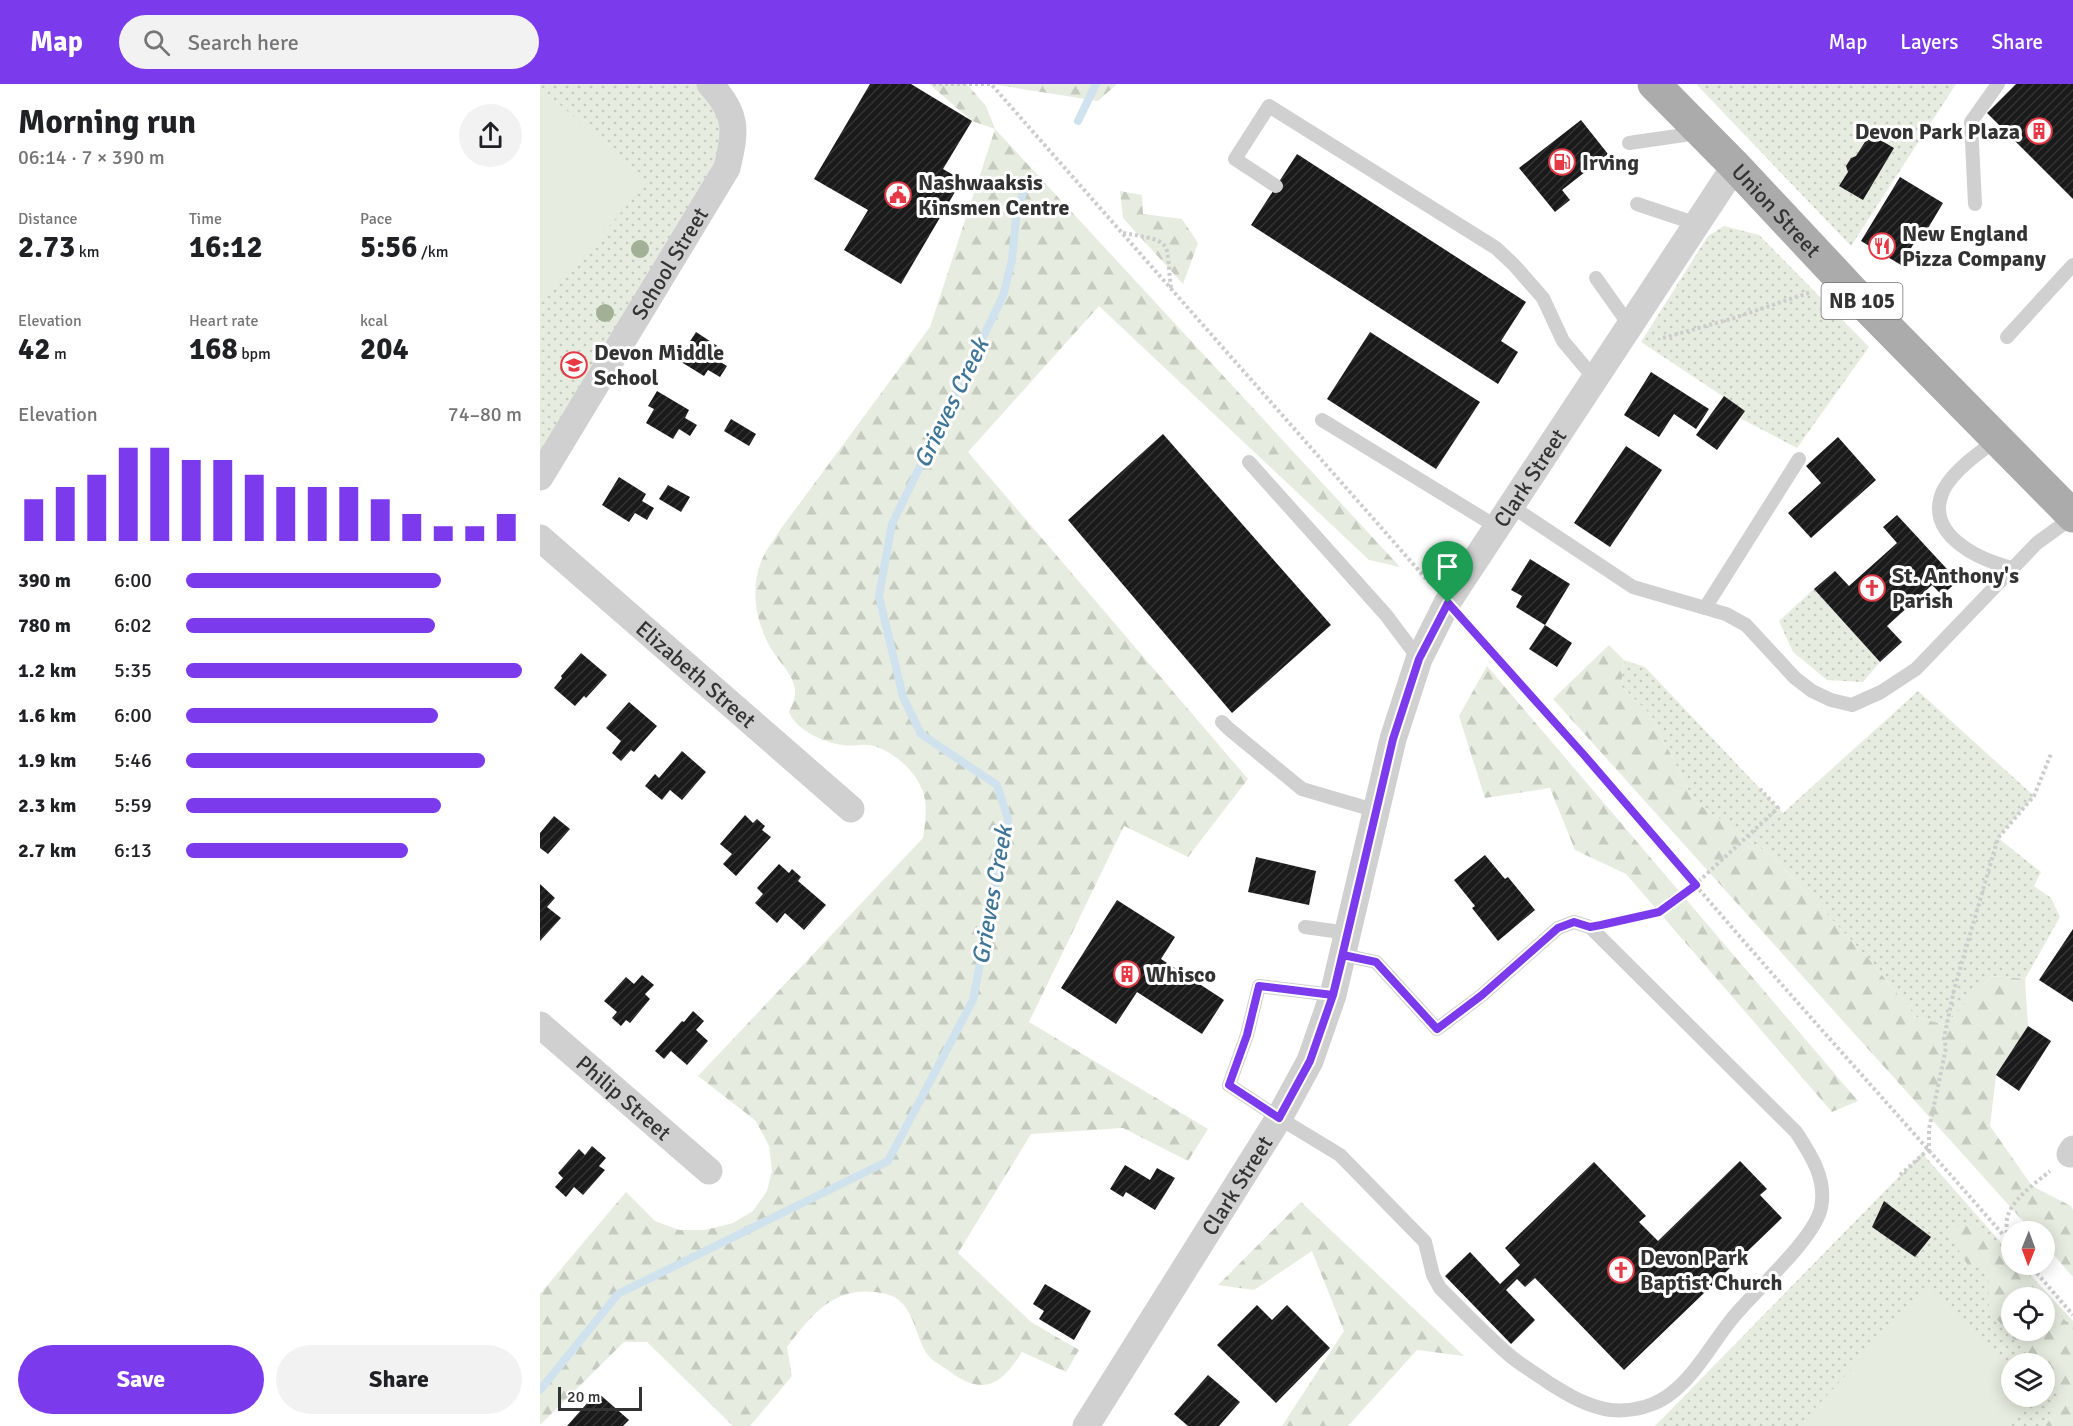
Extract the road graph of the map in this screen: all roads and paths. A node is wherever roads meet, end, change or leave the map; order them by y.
1 (933, 84) edge
2 (991, 84) edge
3 (1654, 84) edge
4 (1998, 84) edge
5 (717, 92) edge
6 (1702, 133) junction
7 (1629, 143) dead end
8 (1736, 166) junction
9 (1276, 186) dead end
10 (1637, 204) dead end
11 (1975, 204) dead end
12 (1697, 225) junction
13 (1122, 233) junction
14 (2073, 266) edge
15 (1596, 278) dead end
16 (1171, 289) junction
17 (1814, 291) dead end
18 (1630, 326) junction
19 (2007, 337) dead end
20 (1663, 338) dead end
21 (1595, 379) junction
22 (1322, 420) dead end
23 (1998, 439) junction
24 (1799, 459) dead end
25 (1250, 462) dead end
26 (540, 477) edge
27 (1504, 517) junction
28 (2073, 517) edge
29 (540, 538) edge
30 (2012, 568) junction
31 (1448, 603) junction
32 (1705, 608) junction
33 (1419, 659) junction
34 (1222, 722) dead end
35 (2051, 754) dead end
36 (1760, 789) dead end
37 (851, 809) dead end
38 (1377, 811) junction
39 (1696, 885) junction
40 (1305, 927) dead end
41 (1590, 927) junction
42 (1346, 944) junction
43 (1333, 995) junction
44 (540, 1024) edge
45 (1279, 1118) junction
46 (1929, 1149) junction
47 (2072, 1152) edge
48 (709, 1171) dead end
49 (1900, 1175) dead end
50 (2007, 1221) edge
51 (2001, 1232) edge
52 (2038, 1275) edge
53 (2073, 1315) edge
54 (1086, 1426) edge

1 - 2 path
2 - 13 path
3 - 6 main road, Union Street / NB 105
4 - 11 lane
5 - 26 street, School Street
6 - 7 lane
6 - 8 main road, Union Street / NB 105
8 - 12 street, Clark Street
8 - 23 main road, Union Street / NB 105
9 - 21 lane
10 - 12 lane
12 - 18 street, Clark Street
13 - 16 path
13 - 16 path
14 - 19 lane
15 - 18 lane
16 - 31 path
17 - 20 path
18 - 21 street, Clark Street
21 - 27 street, Clark Street
22 - 27 lane
23 - 28 main road, Union Street / NB 105
23 - 30 lane
24 - 32 lane
25 - 33 lane
27 - 31 street, Clark Street
27 - 32 lane
28 - 30 lane
29 - 37 street, Elizabeth Street
30 - 32 lane
31 - 33 street, Clark Street
31 - 39 path
33 - 38 street, Clark Street
34 - 38 lane
35 - 46 path
36 - 39 path
38 - 42 street, Clark Street
39 - 41 path
39 - 46 path
40 - 42 lane
41 - 42 lane
41 - 45 lane
42 - 43 street, Clark Street
43 - 45 street, Clark Street
43 - 45 lane
44 - 48 street, Philip Street
45 - 54 street, Clark Street
46 - 49 path
46 - 51 path
47 - 50 path
52 - 53 path

